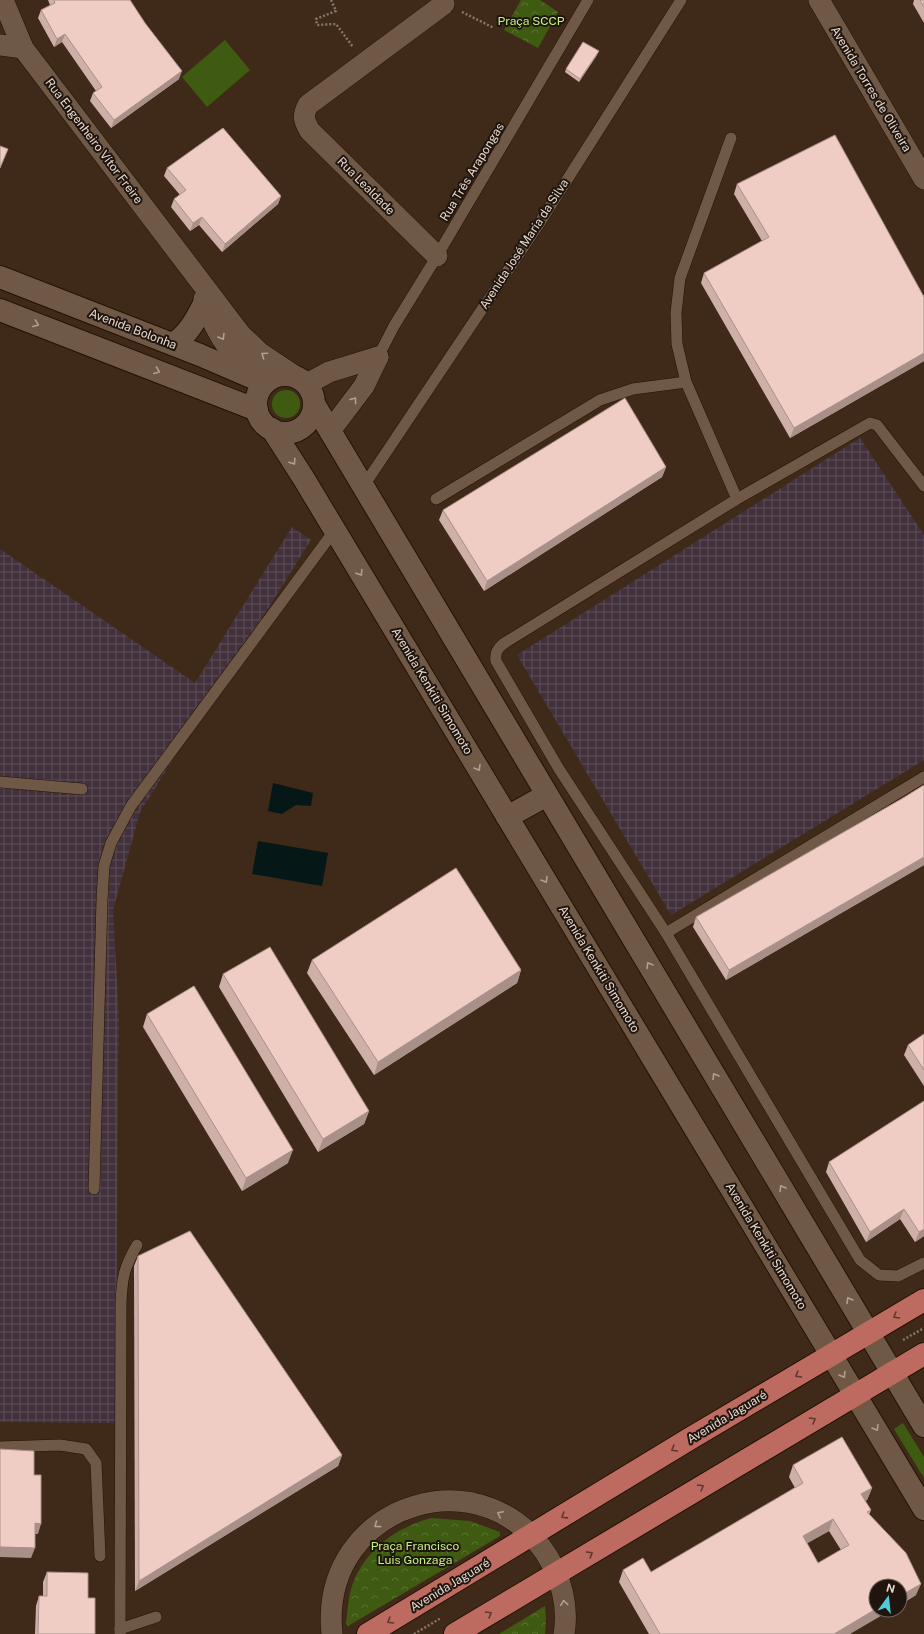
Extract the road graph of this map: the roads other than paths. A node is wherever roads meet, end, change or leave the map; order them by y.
1 (3, 0) edge
2 (588, 0) edge
3 (682, 0) edge
4 (819, 0) edge
5 (444, 4) road end
6 (0, 45) edge
7 (23, 48) junction
8 (731, 138) dead end
9 (924, 179) edge
10 (437, 256) junction
11 (196, 276) junction
12 (0, 277) edge
13 (205, 302) junction
14 (0, 310) edge
15 (173, 344) junction
16 (378, 357) junction
17 (301, 381) junction
18 (267, 382) junction
19 (686, 382) junction
20 (314, 404) junction
21 (257, 410) junction
22 (272, 429) junction
23 (330, 431) junction
24 (924, 486) edge
25 (363, 487) junction
26 (436, 499) dead end
27 (738, 499) junction
28 (334, 531) junction
29 (924, 777) edge
30 (0, 782) edge
31 (82, 788) dead end
32 (547, 795) junction
33 (507, 816) junction
34 (666, 933) junction
35 (94, 1189) dead end
36 (137, 1245) dead end
37 (924, 1263) edge
38 (924, 1300) edge
39 (869, 1333) junction
40 (924, 1354) edge
41 (832, 1355) junction
42 (892, 1373) junction
43 (856, 1395) junction
44 (924, 1426) edge
45 (0, 1447) edge
46 (924, 1509) edge
47 (531, 1536) junction
48 (100, 1556) dead end
49 (556, 1574) junction
50 (156, 1617) dead end
51 (120, 1632) edge
52 (332, 1634) edge
53 (368, 1634) edge
54 (455, 1634) edge
55 (564, 1634) edge

1 - 7 street, Rua Engenheiro Vítor Freire
2 - 10 lane, Rua Três Arapongas
3 - 25 lane, Avenida José Maria da Silva
4 - 9 street, Avenida Torres de Oliveira
5 - 10 street, Rua Lealdade
6 - 7 street
7 - 11 street, Rua Engenheiro Vítor Freire
8 - 19 lane
10 - 16 lane, Rua Três Arapongas
11 - 13 street, Rua Engenheiro Vítor Freire
17 -> 11 street, Rua Engenheiro Vítor Freire
12 - 15 main road, Avenida Bolonha
13 - 15 main road
13 -> 18 street, Rua Engenheiro Vítor Freire
14 -> 21 main road
15 - 18 main road, Avenida Bolonha
16 - 17 street
23 -> 16 street
17 - 18 main road
17 - 20 main road
18 - 21 main road
19 - 26 lane
19 - 27 lane
20 - 22 main road
20 - 23 main road
21 - 22 main road
22 -> 28 main road, Avenida Kenkiti Simomoto
23 - 25 main road
24 - 27 lane
25 - 32 main road
27 - 34 lane
28 -> 33 main road, Avenida Kenkiti Simomoto
28 - 35 lane
29 - 34 lane
30 - 31 lane
32 - 33 main road
39 -> 32 main road
33 -> 41 main road, Avenida Kenkiti Simomoto
34 - 37 lane
36 - 51 lane
38 -> 39 highway, Avenida Jaguaré
39 - 41 highway, Avenida Jaguaré
39 - 42 main road
40 - 42 highway
41 -> 43 main road, Avenida Kenkiti Simomoto
41 -> 47 highway, Avenida Jaguaré
42 - 43 highway
42 - 44 main road
43 -> 46 main road, Avenida Kenkiti Simomoto
49 -> 43 highway
45 - 48 lane
47 - 49 street
47 -> 52 street
47 -> 53 highway, Avenida Jaguaré
54 -> 49 highway
55 -> 49 street
50 - 51 lane

